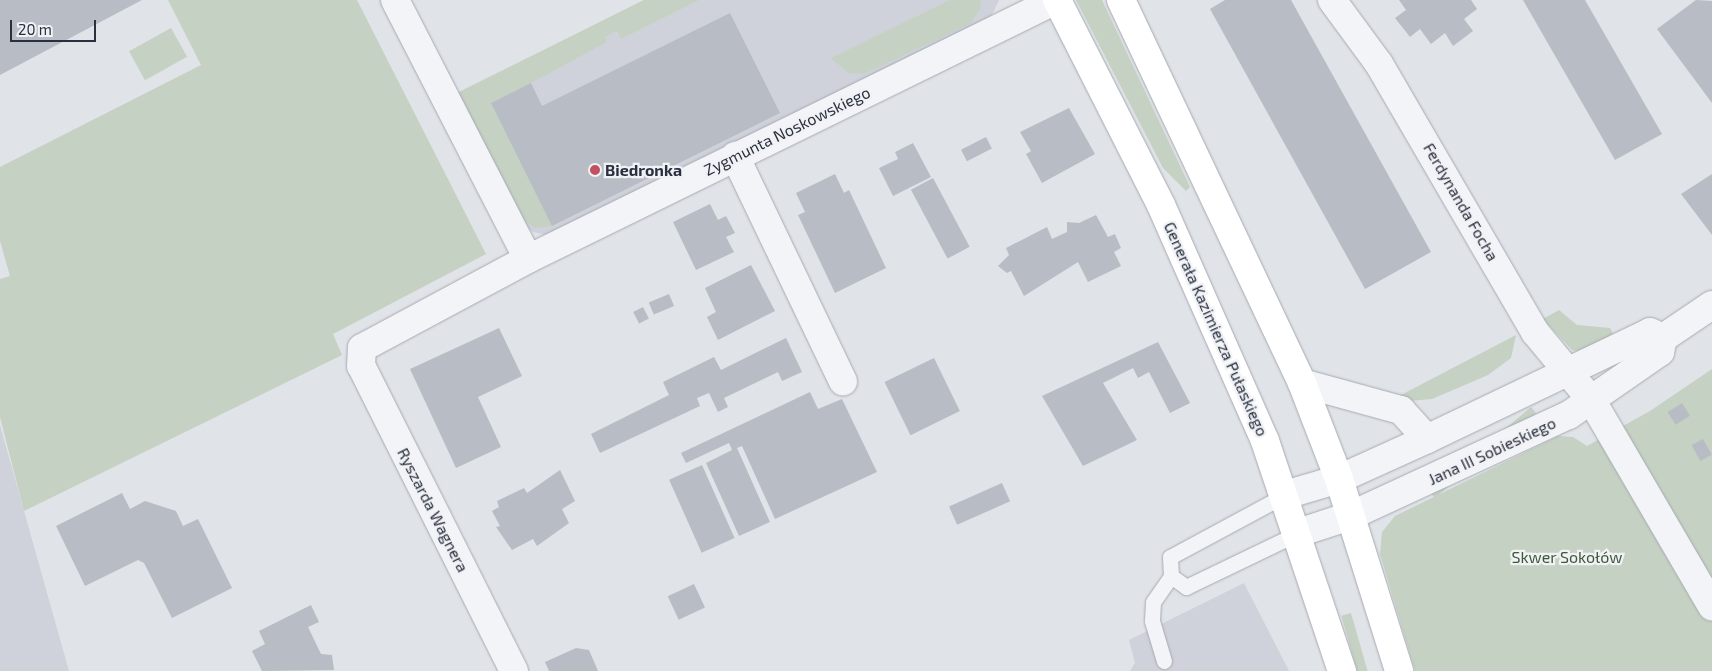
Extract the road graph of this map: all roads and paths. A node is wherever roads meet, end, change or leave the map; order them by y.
1 (395, 0) edge
2 (1056, 0) edge
3 (1121, 0) edge
4 (1332, 0) edge
5 (735, 156) junction
6 (528, 259) junction
7 (1712, 305) edge
8 (1663, 338) junction
9 (362, 348) joint
10 (1567, 374) junction
11 (843, 381) dead end
12 (1302, 383) junction
13 (1592, 401) junction
14 (1427, 439) junction
15 (1339, 478) junction
16 (1285, 495) junction
17 (1350, 516) junction
18 (1298, 533) junction
19 (1171, 576) junction
20 (1712, 606) edge
21 (1164, 661) dead end
22 (514, 671) edge
23 (1342, 671) edge
24 (1398, 671) edge

1 - 6 street
2 - 5 street, Zygmunta Noskowskiego
2 - 16 main road, Generała Kazimierza Pułaskiego
3 - 12 main road
4 - 10 street, Ferdynanda Focha
5 - 6 street, Zygmunta Noskowskiego
5 - 11 street
6 - 9 street, Zygmunta Noskowskiego
7 - 8 street, Jana III Sobieskiego
8 - 10 street
8 - 13 street, Jana III Sobieskiego
9 - 22 street, Ryszarda Wagnera
10 - 13 street, Ferdynanda Focha
10 - 14 street
12 - 14 street
12 - 15 main road
13 - 17 street, Jana III Sobieskiego
13 - 20 street, Ferdynanda Focha
14 - 15 street
15 - 16 street
15 - 17 main road
16 - 18 main road, Generała Kazimierza Pułaskiego
16 - 19 lane
17 - 18 street, Jana III Sobieskiego
17 - 24 main road
18 - 19 lane
18 - 23 main road, Generała Kazimierza Pułaskiego
19 - 21 lane

